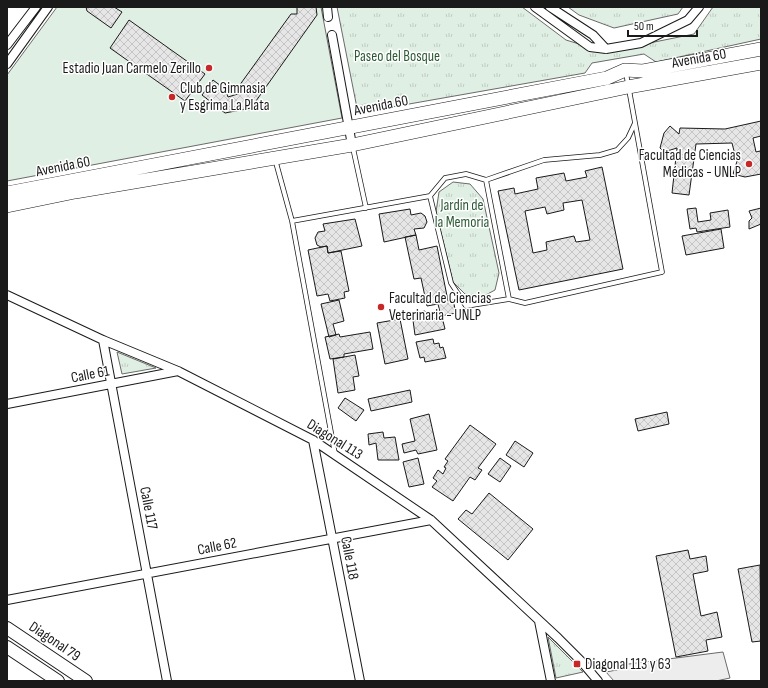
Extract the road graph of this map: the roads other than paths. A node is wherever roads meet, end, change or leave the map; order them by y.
1 (36, 7) edge
2 (48, 7) edge
3 (327, 7) edge
4 (535, 7) edge
5 (550, 7) edge
6 (699, 7) edge
7 (328, 17) dead end
8 (332, 35) dead end
9 (7, 45) edge
10 (606, 49) junction
11 (761, 49) edge
12 (761, 63) edge
13 (7, 64) edge
14 (625, 70) junction
15 (628, 87) junction
16 (636, 123) junction
17 (349, 128) junction
18 (352, 145) junction
19 (275, 159) junction
20 (486, 180) junction
21 (7, 192) edge
22 (430, 196) junction
23 (7, 206) edge
24 (366, 208) junction
25 (292, 221) junction
26 (7, 295) edge
27 (509, 299) junction
28 (103, 340) junction
29 (178, 371) junction
30 (111, 384) junction
31 (7, 404) edge
32 (314, 440) junction
33 (335, 455) junction
34 (431, 520) junction
35 (332, 539) junction
36 (148, 573) junction
37 (7, 600) edge
38 (539, 621) junction
39 (7, 628) edge
40 (7, 647) edge
41 (58, 681) edge
42 (86, 681) edge
43 (167, 681) edge
44 (360, 681) edge
45 (551, 681) edge
46 (595, 681) edge

1 - 9 street
2 - 13 street
3 - 7 street
4 - 10 street
5 - 10 street
6 - 10 street
8 - 17 street
11 - 14 main road, Avenida 60
12 - 15 main road, Avenida 60
14 - 15 lane
14 - 17 main road, Avenida 60
15 - 16 lane
15 - 18 main road, Avenida 60
16 - 20 lane
16 - 27 lane
17 - 18 street
17 - 21 main road, Avenida 60
18 - 19 main road, Avenida 60
18 - 24 lane
19 - 23 main road, Avenida 60
19 - 25 lane
20 - 22 lane
20 - 27 lane
22 - 24 lane
22 - 27 lane
24 - 25 lane
25 - 33 lane
26 - 28 street, Diagonal 113
28 - 29 street, Diagonal 113
28 - 30 street, Calle 117
29 - 30 street, Calle 61
29 - 32 street, Diagonal 113
30 - 31 street, Calle 61
30 - 36 street, Calle 117
32 - 33 street, Diagonal 113
32 - 35 street, Calle 118
33 - 34 street, Diagonal 113
34 - 35 street, Calle 62
34 - 38 street, Diagonal 113
35 - 36 street, Calle 62
35 - 44 street, Calle 118
36 - 37 street, Calle 62
36 - 43 street, Calle 117
38 - 45 street
38 - 46 street, Diagonal 113
39 - 42 main road, Diagonal 79
40 - 41 main road

